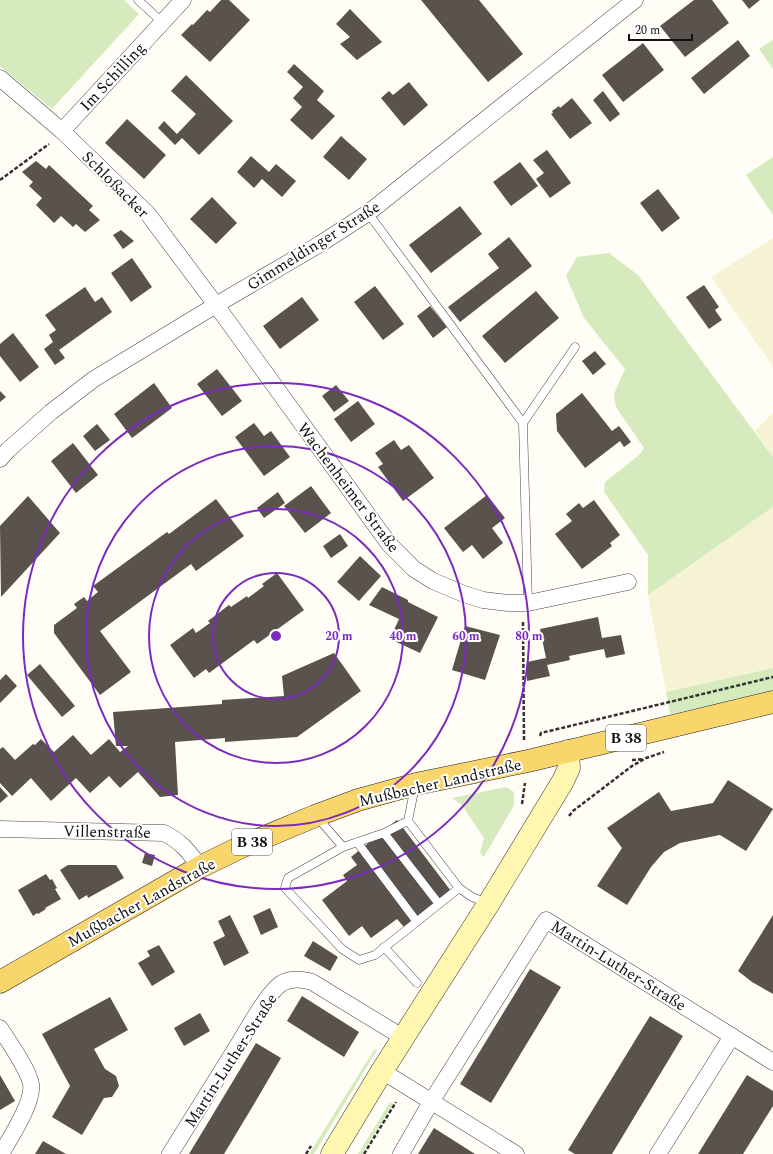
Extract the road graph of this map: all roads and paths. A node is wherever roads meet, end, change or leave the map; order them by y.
1 (138, 0) edge
2 (183, 0) edge
3 (635, 0) edge
4 (162, 22) junction
5 (0, 78) edge
6 (62, 131) junction
7 (0, 180) edge
8 (368, 213) junction
9 (216, 305) junction
10 (575, 347) dead end
11 (523, 423) junction
12 (0, 459) edge
13 (628, 582) dead end
14 (526, 603) junction
15 (773, 702) edge
16 (568, 751) junction
17 (668, 751) dead end
18 (528, 761) junction
19 (416, 784) junction
20 (315, 816) junction
21 (568, 817) dead end
22 (408, 821) junction
23 (0, 829) edge
24 (384, 833) junction
25 (357, 842) junction
26 (343, 847) junction
27 (200, 867) junction
28 (459, 888) junction
29 (489, 903) junction
30 (439, 904) junction
31 (416, 922) junction
32 (384, 947) junction
33 (0, 982) edge
34 (417, 984) dead end
35 (0, 1028) edge
36 (732, 1036) junction
37 (404, 1038) junction
38 (773, 1062) edge
39 (382, 1071) junction
40 (402, 1084) junction
41 (431, 1102) junction
42 (1, 1154) edge
43 (170, 1154) edge
44 (332, 1154) edge
45 (364, 1154) edge
46 (401, 1154) edge
47 (516, 1154) edge
48 (658, 1154) edge

1 - 4 lane
2 - 4 street, Im Schilling
3 - 8 street, Gimmeldinger Straße
4 - 6 street, Im Schilling
5 - 6 street, Schloßacker
6 - 7 path
6 - 9 street, Schloßacker
8 - 9 street, Gimmeldinger Straße
8 - 11 lane
9 - 12 street, Gimmeldinger Straße
9 - 14 street, Wachenheimer Straße
10 - 11 lane
11 - 14 lane
13 - 14 street, Wachenheimer Straße
14 - 18 path
15 - 16 main road, Mußbacher Landstraße / B 38
16 - 18 main road, Mußbacher Landstraße / B 38
16 - 29 street
17 - 21 path
18 - 19 main road, Mußbacher Landstraße / B 38
19 - 20 main road, Mußbacher Landstraße / B 38
19 - 22 lane
20 - 26 lane
20 - 27 main road, Mußbacher Landstraße / B 38
22 - 24 lane
22 - 28 lane
23 - 27 street, Villenstraße
24 - 25 lane
24 - 30 lane
25 - 26 lane
25 - 31 lane
26 - 32 lane
27 - 33 main road, Mußbacher Landstraße / B 38
28 - 29 lane
28 - 30 lane
29 - 37 street
30 - 31 lane
31 - 32 lane
32 - 34 lane
35 - 42 street
36 - 38 street, Martin-Luther-Straße
36 - 41 street, Martin-Luther-Straße
36 - 48 street
37 - 39 street
37 - 43 street, Martin-Luther-Straße
39 - 40 street
39 - 44 street
40 - 41 street
40 - 45 path
41 - 46 street, Martin-Luther-Straße
41 - 47 street

